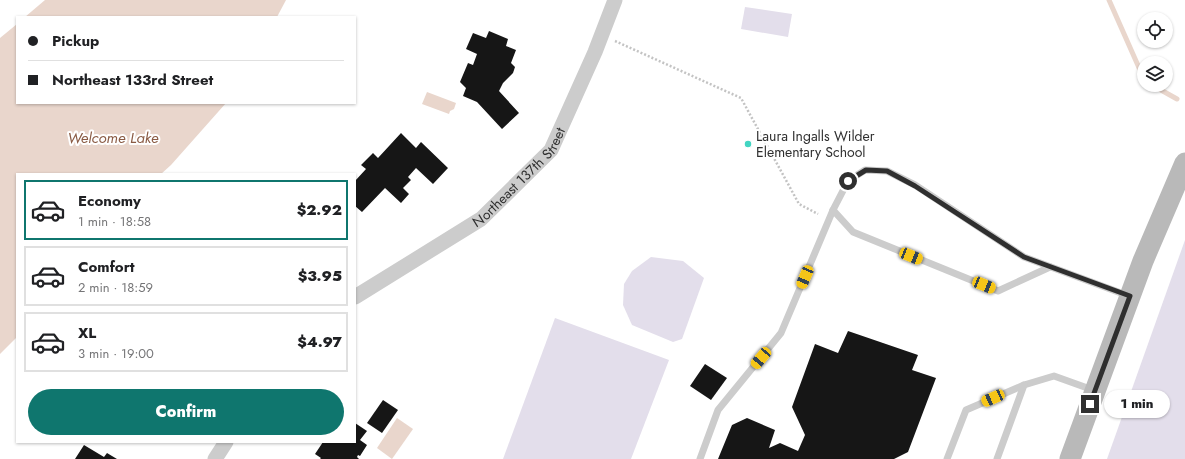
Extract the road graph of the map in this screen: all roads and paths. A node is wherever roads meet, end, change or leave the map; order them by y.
1 (615, 0) edge
2 (602, 35) junction
3 (1185, 163) edge
4 (833, 210) junction
5 (829, 220) junction
6 (1050, 267) junction
7 (356, 295) edge
8 (1130, 296) junction
9 (1024, 385) junction
10 (1095, 390) junction
11 (225, 443) edge
12 (215, 459) edge
13 (700, 459) edge
14 (946, 459) edge
15 (997, 459) edge
16 (1070, 459) edge

1 - 2 street, Northeast 137th Street
2 - 5 path
2 - 7 street, Northeast 137th Street
3 - 8 street
4 - 5 lane
4 - 6 lane
4 - 6 lane
5 - 13 lane
6 - 8 lane
8 - 10 street
9 - 10 lane
9 - 14 lane
9 - 15 lane
10 - 16 street
11 - 12 street

